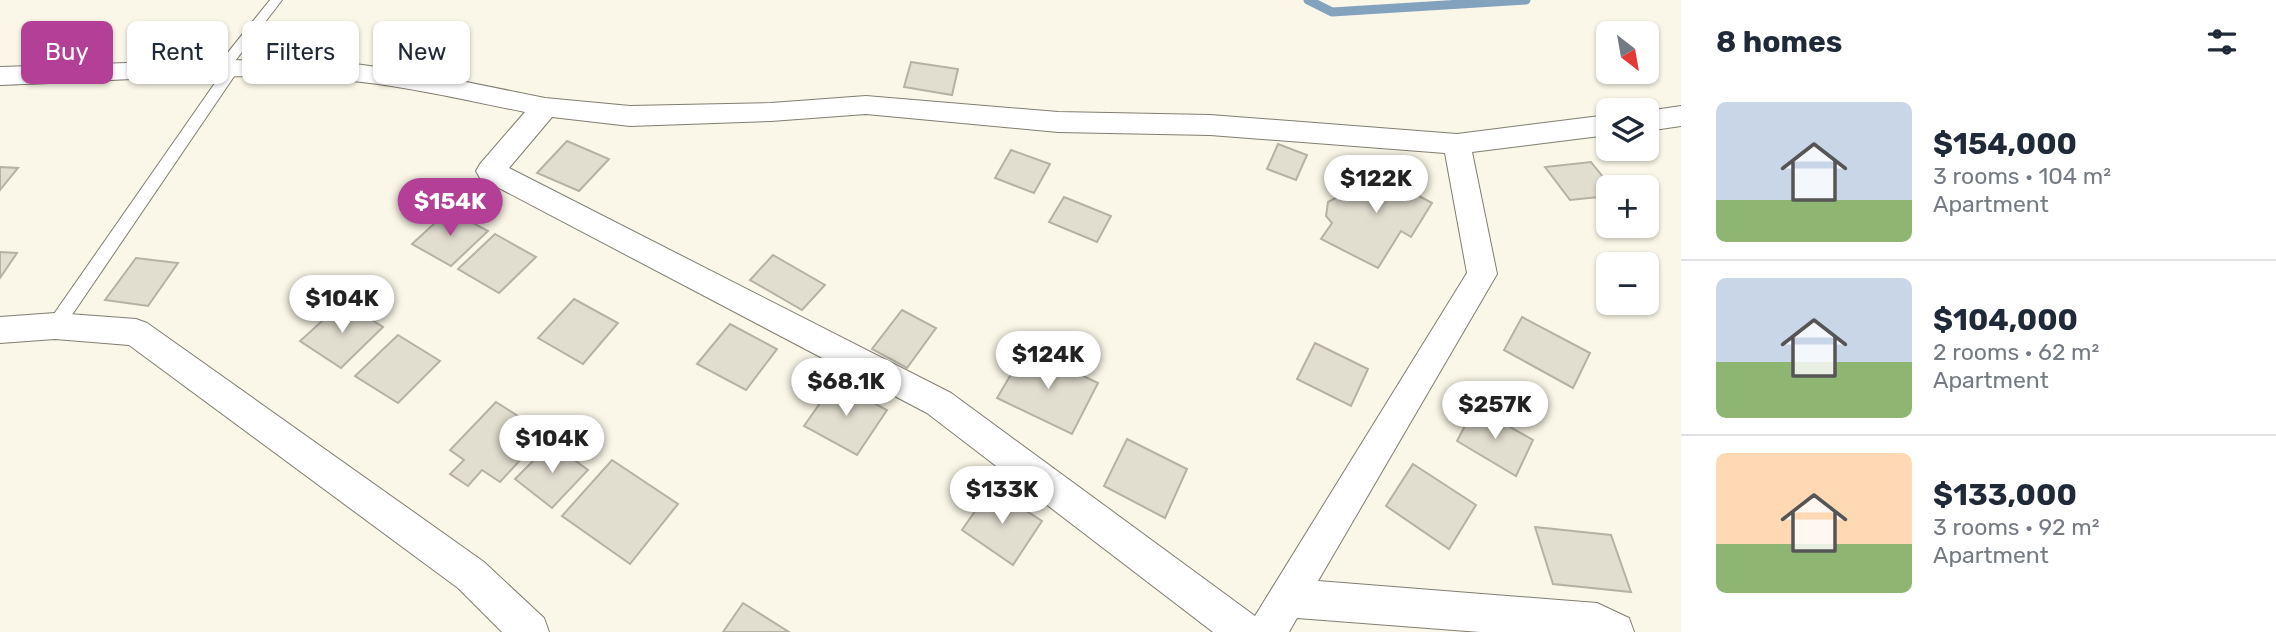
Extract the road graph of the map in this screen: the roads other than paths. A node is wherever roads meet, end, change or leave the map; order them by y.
1 (276, 0) edge
2 (228, 68) edge
3 (228, 69) edge
4 (127, 72) edge
5 (0, 76) edge
6 (217, 84) edge
7 (545, 107) junction
8 (1681, 116) edge
9 (1659, 119) edge
10 (1596, 127) edge
11 (1457, 144) junction
12 (55, 326) junction
13 (0, 330) edge
14 (1290, 598) junction
15 (530, 632) edge
16 (1245, 632) edge
17 (1266, 632) edge
18 (1615, 632) edge

1 - 2 lane
3 - 7 street
4 - 5 street
6 - 12 lane
7 - 11 street
7 - 16 street
8 - 9 street
10 - 11 street
11 - 14 street
12 - 13 street
12 - 15 street
14 - 17 street
14 - 18 street

